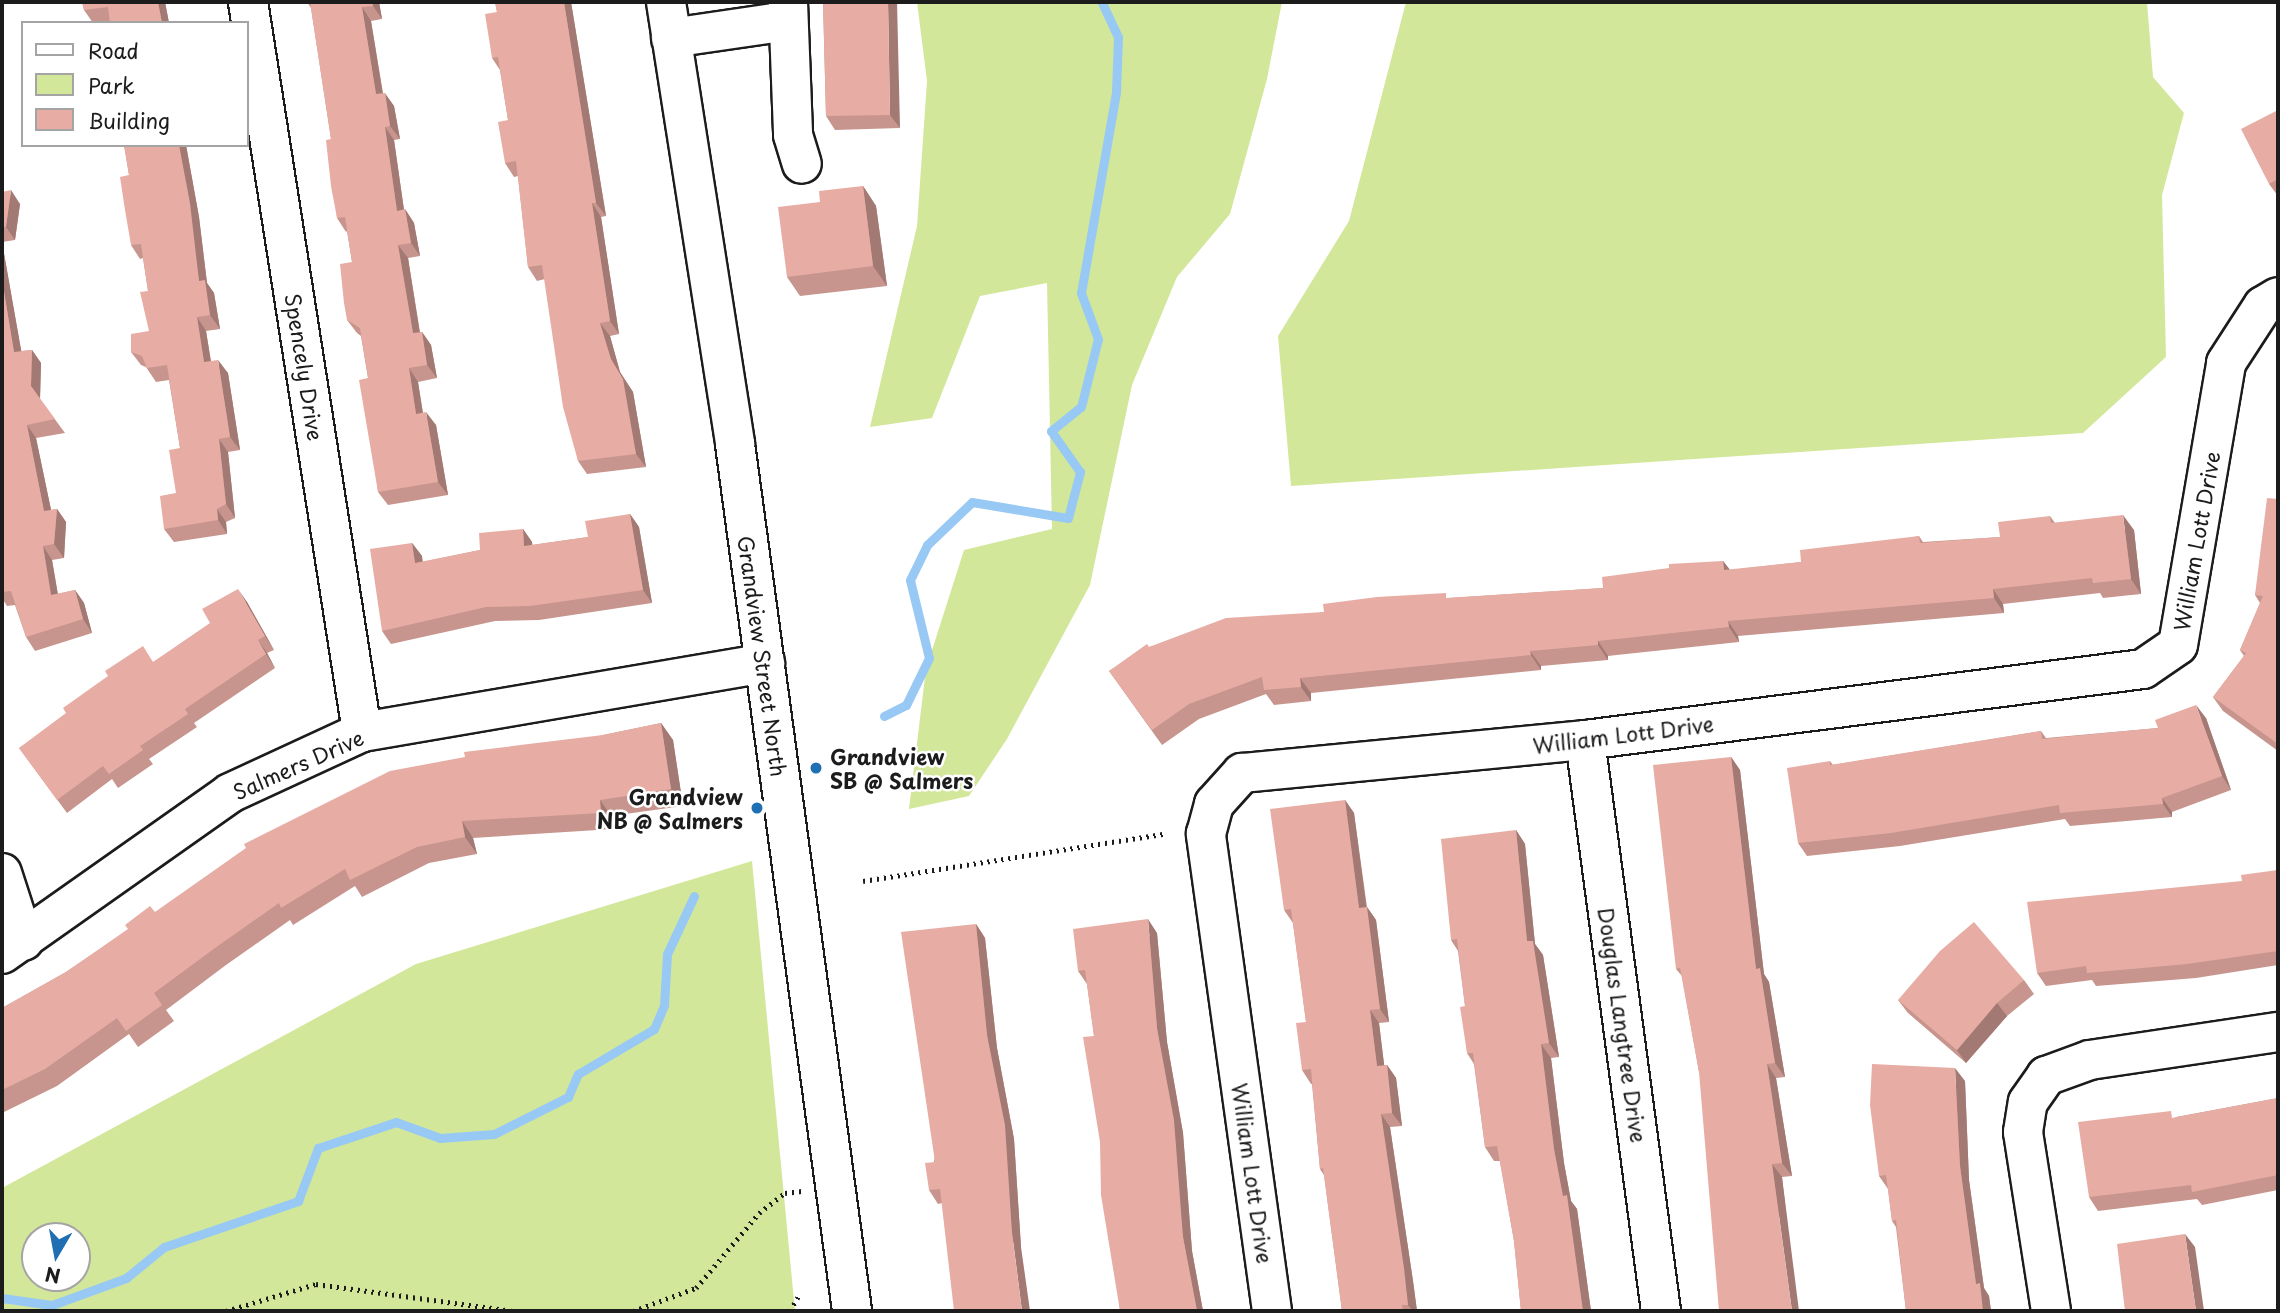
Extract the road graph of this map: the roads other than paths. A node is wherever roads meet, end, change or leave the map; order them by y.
1 (248, 2) edge
2 (787, 11) edge
3 (668, 20) edge
4 (802, 164) dead end
5 (2278, 297) edge
6 (765, 663) junction
7 (362, 732) junction
8 (1585, 740) junction
9 (2, 873) edge
10 (13, 948) edge
11 (2278, 1032) edge
12 (852, 1311) edge
13 (1272, 1311) edge
14 (1661, 1311) edge
15 (2050, 1311) edge

1 - 7 street, Spencely Drive
2 - 3 street
2 - 4 street
3 - 6 street, Grandview Street North
5 - 8 street, William Lott Drive
6 - 7 street, Salmers Drive
6 - 12 street, Grandview Street North
7 - 10 street, Salmers Drive
8 - 13 street, William Lott Drive
8 - 14 street, Douglas Langtree Drive
9 - 10 street
11 - 15 street

